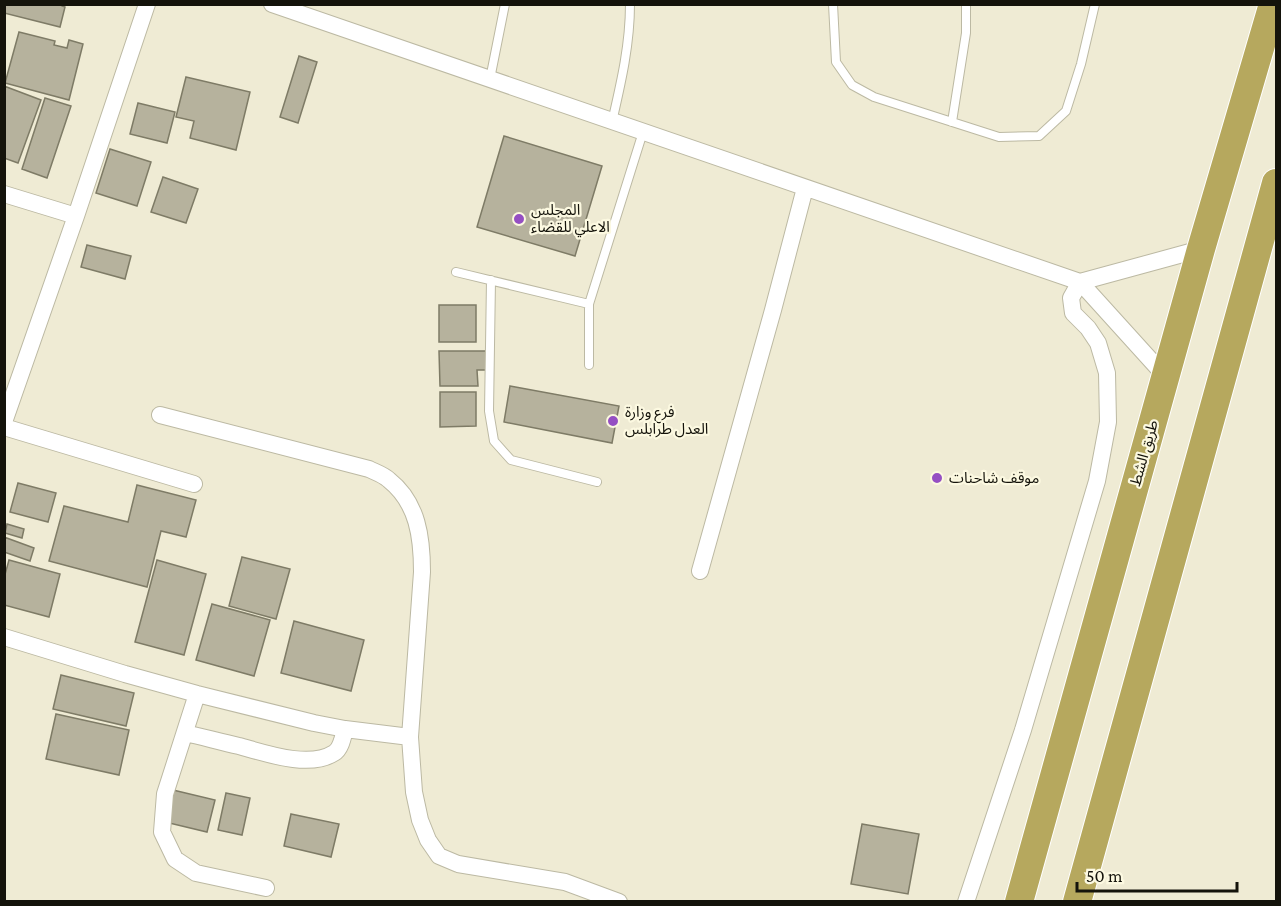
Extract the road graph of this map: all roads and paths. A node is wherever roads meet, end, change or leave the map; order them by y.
1 (147, 4) edge
2 (272, 4) edge
3 (505, 4) edge
4 (630, 4) edge
5 (833, 4) edge
6 (966, 4) edge
7 (1095, 4) edge
8 (1273, 4) edge
9 (490, 79) junction
10 (612, 122) junction
11 (952, 122) junction
12 (643, 132) junction
13 (1276, 183) edge
14 (805, 188) junction
15 (4, 194) edge
16 (76, 216) junction
17 (1201, 249) junction
18 (456, 272) dead end
19 (491, 280) junction
20 (1080, 282) junction
21 (589, 304) junction
22 (589, 365) dead end
23 (1166, 377) junction
24 (160, 415) dead end
25 (4, 422) edge
26 (4, 427) edge
27 (597, 482) dead end
28 (194, 484) dead end
29 (700, 571) dead end
30 (4, 637) edge
31 (197, 694) junction
32 (345, 729) junction
33 (185, 733) junction
34 (410, 737) junction
35 (266, 888) dead end
36 (619, 902) edge
37 (966, 902) edge
38 (1019, 902) edge
39 (1077, 902) edge

1 - 16 street
2 - 9 street
3 - 9 lane
4 - 10 lane
5 - 11 lane
6 - 11 lane
7 - 11 lane
8 - 17 highway, طريق الشط
9 - 10 street
10 - 12 street
12 - 14 street
12 - 21 lane
13 - 39 highway
14 - 20 street
14 - 29 street
15 - 16 street
16 - 25 street
17 - 20 street
17 - 23 highway, طريق الشط
18 - 19 lane
19 - 21 lane
19 - 27 lane
20 - 23 street
20 - 37 street
21 - 22 lane
23 - 38 highway, طريق الشط
24 - 34 street
26 - 28 street
30 - 31 street
31 - 32 street
31 - 33 street
32 - 33 street
32 - 34 street
33 - 35 street
34 - 36 street

